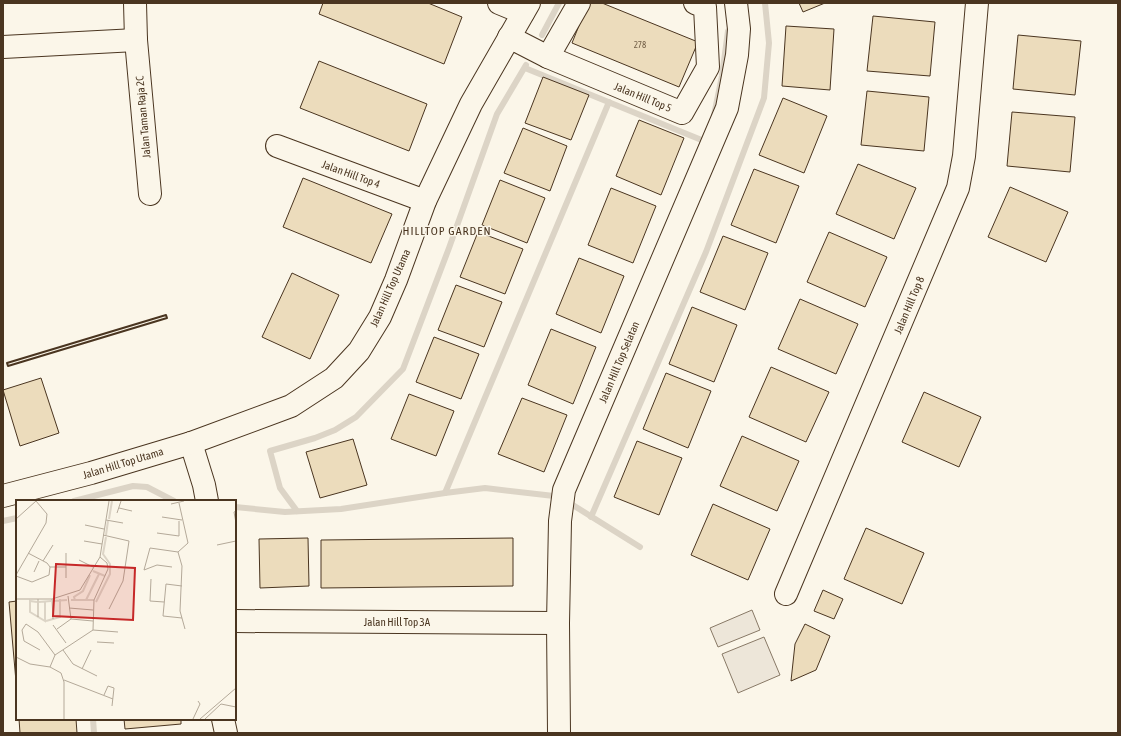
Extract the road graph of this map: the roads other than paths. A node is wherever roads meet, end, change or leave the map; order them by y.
1 (136, 3) edge
2 (499, 3) edge
3 (579, 3) edge
4 (736, 3) edge
5 (977, 3) edge
6 (706, 4) edge
7 (526, 8) edge
8 (509, 37) junction
9 (136, 40) junction
10 (3, 47) edge
11 (548, 57) junction
12 (277, 146) dead end
13 (150, 194) dead end
14 (425, 201) junction
15 (191, 443) junction
16 (3, 496) edge
17 (207, 500) edge
18 (786, 594) dead end
19 (236, 621) edge
20 (558, 623) junction
21 (223, 720) edge
22 (226, 733) edge
23 (559, 733) edge

1 - 9 street, Jalan Taman Raja 2C
2 - 7 street
3 - 11 street
4 - 20 street, Jalan Hill Top Selatan
5 - 18 street, Jalan Hill Top 8
6 - 11 street, Jalan Hill Top 5
7 - 8 street, Jalan Hill Top Utama
8 - 11 street
8 - 14 street, Jalan Hill Top Utama
9 - 10 street
9 - 13 street, Jalan Taman Raja 2C
12 - 14 street, Jalan Hill Top 4
14 - 15 street, Jalan Hill Top Utama
15 - 16 street, Jalan Hill Top Utama
15 - 17 street
19 - 20 street, Jalan Hill Top 3A
20 - 23 street, Jalan Hill Top Selatan
21 - 22 street

